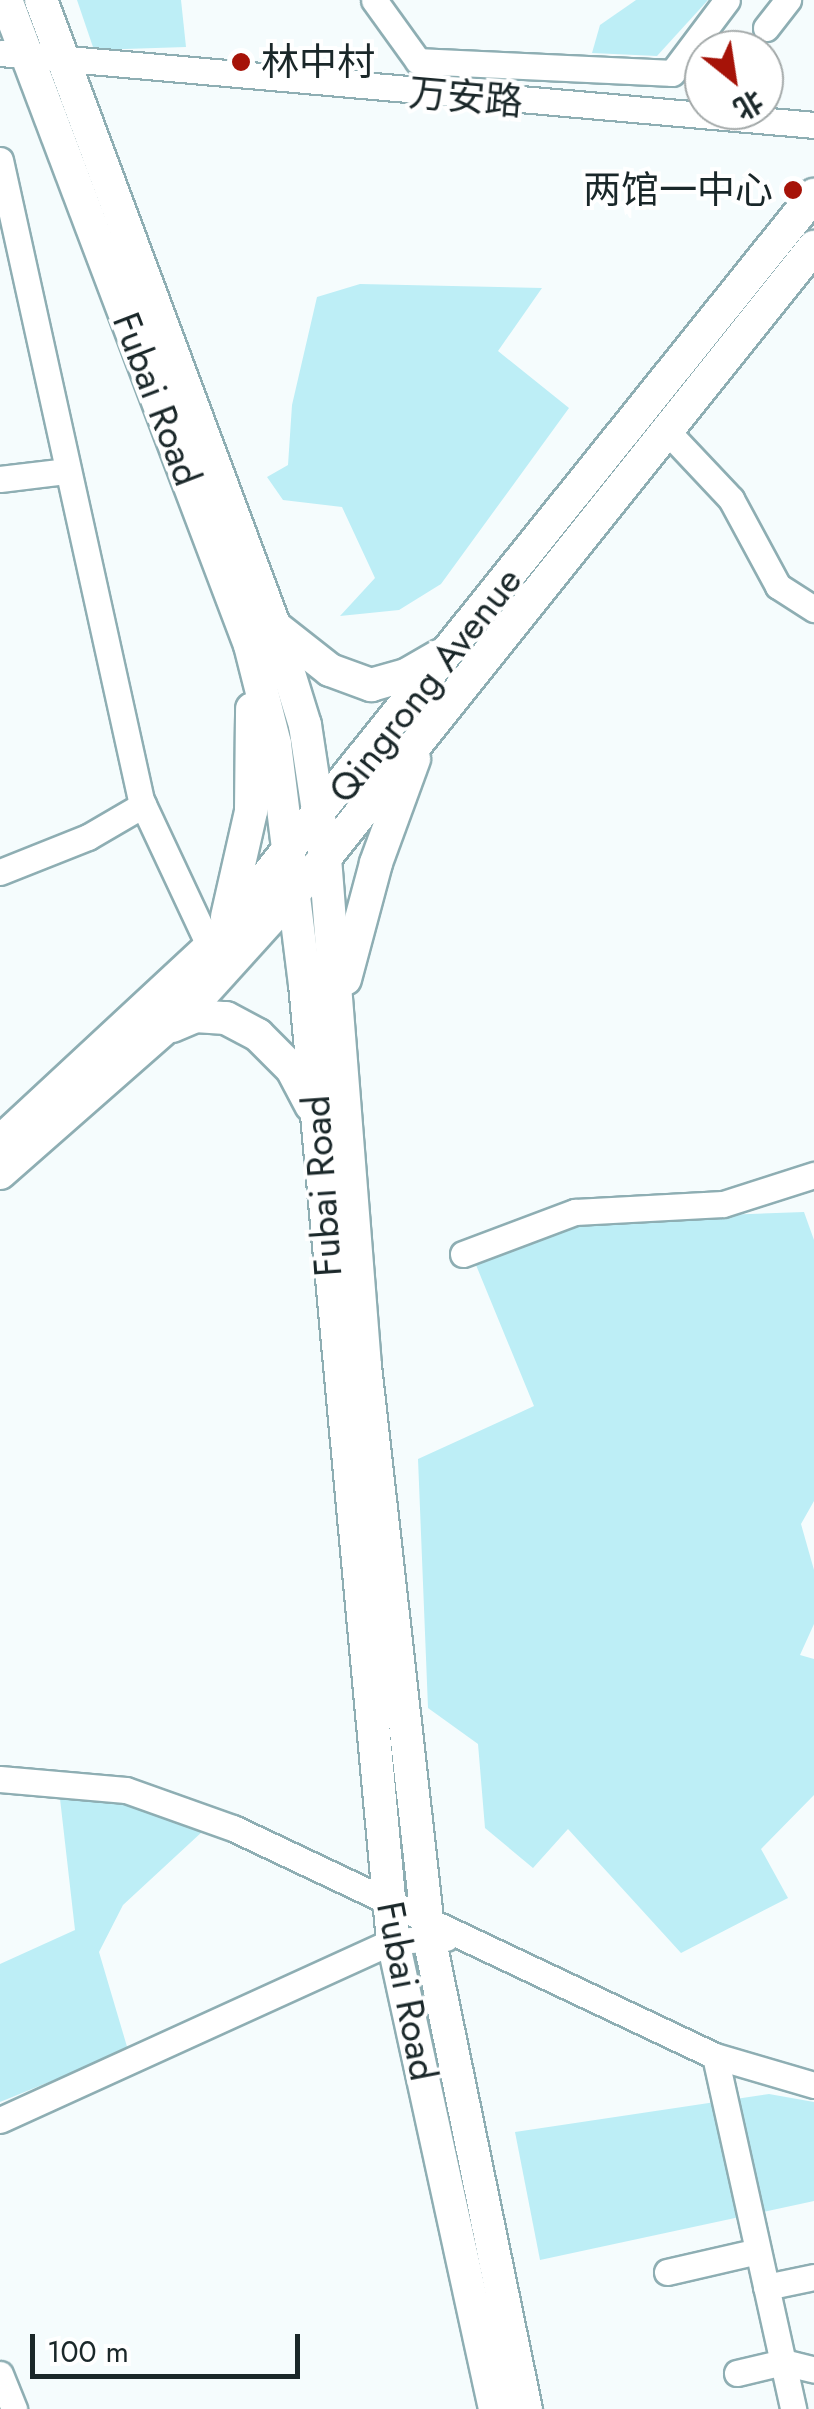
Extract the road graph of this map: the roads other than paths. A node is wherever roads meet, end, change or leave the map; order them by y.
1 (6, 0) edge
2 (41, 0) edge
3 (374, 0) edge
4 (727, 0) edge
5 (788, 0) edge
6 (766, 28) dead end
7 (13, 54) edge
8 (61, 56) junction
9 (814, 125) edge
10 (0, 160) edge
11 (814, 195) edge
12 (814, 247) edge
13 (666, 430) junction
14 (66, 470) junction
15 (0, 479) edge
16 (814, 609) edge
17 (262, 635) junction
18 (456, 646) junction
19 (436, 713) junction
20 (144, 805) junction
21 (318, 819) junction
22 (292, 850) junction
23 (324, 858) junction
24 (0, 872) edge
25 (296, 889) junction
26 (211, 946) junction
27 (338, 1028) junction
28 (164, 1030) junction
29 (317, 1122) junction
30 (0, 1142) edge
31 (0, 1174) edge
32 (814, 1174) edge
33 (463, 1254) dead end
34 (0, 1779) edge
35 (388, 1901) junction
36 (428, 1928) junction
37 (393, 1942) junction
38 (716, 2056) junction
39 (814, 2085) edge
40 (0, 2120) edge
41 (758, 2252) junction
42 (667, 2272) dead end
43 (814, 2277) edge
44 (766, 2286) junction
45 (783, 2362) junction
46 (814, 2370) edge
47 (737, 2373) dead end
48 (0, 2374) edge
49 (14, 2409) edge
50 (495, 2409) edge
51 (526, 2409) edge
52 (793, 2409) edge

1 - 7 main road, Fubai Road
2 - 8 main road, Fubai Road
3 - 4 street
5 - 6 street
7 - 8 street, 万安路
7 - 17 main road, Fubai Road
8 - 9 street, 万安路
8 - 17 main road, Fubai Road
10 - 14 street
11 - 18 main road, Qingrong Avenue
12 - 13 main road, Qingrong Avenue
13 - 16 street
13 - 19 main road, Qingrong Avenue
14 - 15 street
14 - 20 street
17 - 18 main road
17 - 21 main road, Fubai Road
17 - 22 main road, Fubai Road
17 - 26 main road
18 - 21 main road, Qingrong Avenue
19 - 23 main road, Qingrong Avenue
19 - 27 main road
20 - 24 street
20 - 26 street
21 - 22 main road, Qingrong Avenue
21 - 23 main road, Fubai Road
22 - 25 main road, Fubai Road
22 - 26 main road, Qingrong Avenue
23 - 25 main road, Qingrong Avenue
23 - 27 main road, Fubai Road
25 - 28 main road, Qingrong Avenue
25 - 29 main road, Fubai Road
26 - 30 main road, Qingrong Avenue
27 - 36 main road, Fubai Road
28 - 29 main road
28 - 31 main road, Qingrong Avenue
29 - 35 main road, Fubai Road
32 - 33 street
34 - 35 street
35 - 36 street
35 - 37 main road, Fubai Road
36 - 37 street
36 - 38 street
36 - 51 main road, Fubai Road
37 - 40 street
37 - 50 main road, Fubai Road
38 - 39 street
38 - 41 street
41 - 42 street
41 - 44 street
43 - 44 street
44 - 45 street
45 - 46 street
45 - 47 street
45 - 52 street
48 - 49 street

